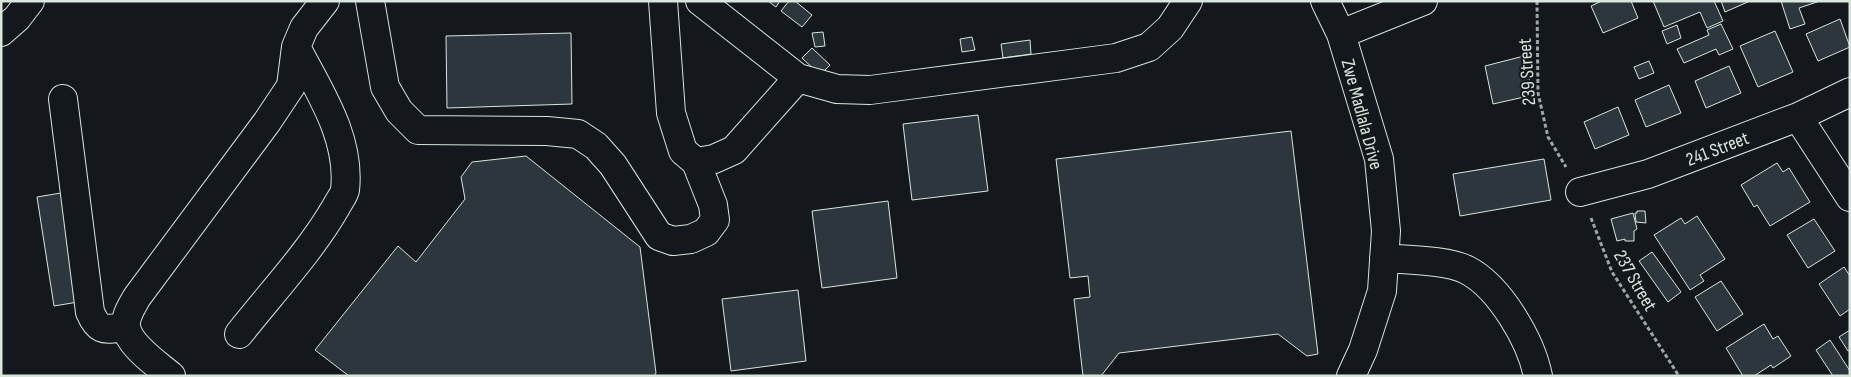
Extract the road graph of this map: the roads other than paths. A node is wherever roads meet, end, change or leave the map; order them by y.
1 (30, 1) edge
2 (326, 1) edge
3 (370, 1) edge
4 (663, 1) edge
5 (700, 1) edge
6 (1188, 1) edge
7 (1326, 1) edge
8 (1422, 1) edge
9 (1, 32) edge
10 (1341, 34) junction
11 (296, 47) junction
12 (798, 78) junction
13 (1850, 92) edge
14 (63, 99) dead end
15 (1798, 117) junction
16 (696, 162) junction
17 (1580, 192) road end
18 (1850, 196) edge
19 (1384, 258) junction
20 (126, 327) junction
21 (239, 334) dead end
22 (171, 376) edge
23 (1351, 376) edge
24 (1538, 376) edge

1 - 9 street
2 - 11 street
3 - 16 street
4 - 16 street
5 - 12 street
6 - 12 street
7 - 10 street, Zwe Madlala Drive
8 - 10 street
10 - 19 street, Zwe Madlala Drive
11 - 20 street
11 - 21 street
12 - 16 street
13 - 15 street, 241 Street
14 - 20 street
15 - 17 street, 241 Street
15 - 18 street
19 - 23 street, Zwe Madlala Drive
19 - 24 street
20 - 22 street

